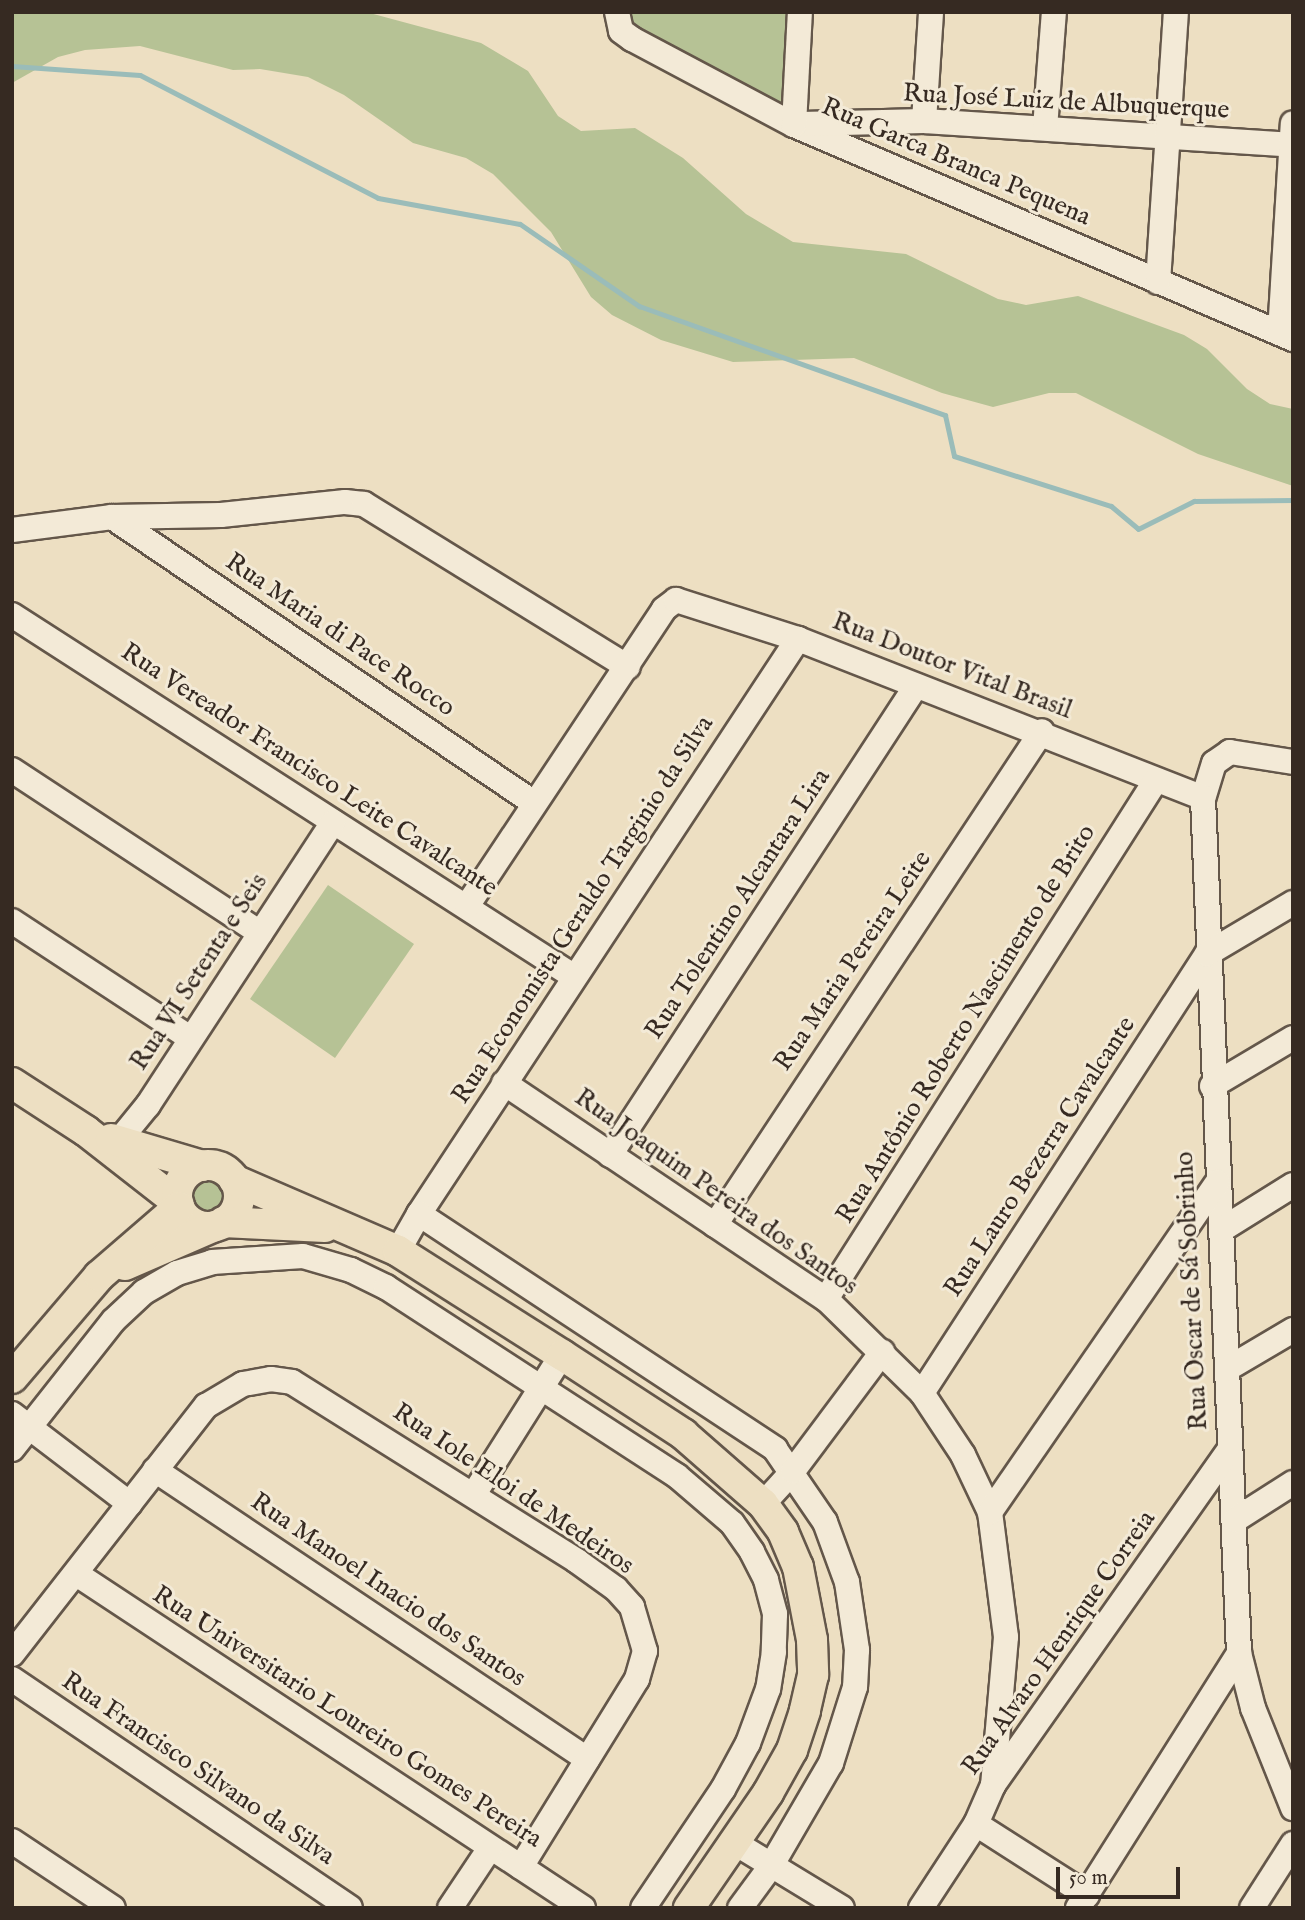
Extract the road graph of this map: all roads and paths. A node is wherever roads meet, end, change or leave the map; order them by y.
1 (800, 12) edge
2 (931, 12) edge
3 (1054, 12) edge
4 (1176, 12) edge
5 (617, 13) edge
6 (923, 121) junction
7 (794, 125) junction
8 (1045, 128) junction
9 (1165, 138) junction
10 (1292, 138) edge
11 (1158, 282) junction
12 (1286, 336) edge
13 (112, 517) junction
14 (12, 530) edge
15 (12, 615) edge
16 (798, 639) junction
17 (628, 667) junction
18 (916, 686) junction
19 (1042, 731) junction
20 (1293, 762) edge
21 (12, 770) edge
22 (1156, 780) junction
23 (1203, 798) junction
24 (534, 803) junction
25 (333, 822) junction
26 (1293, 903) edge
27 (467, 906) junction
28 (12, 922) edge
29 (260, 933) junction
30 (1208, 954) junction
31 (573, 976) junction
32 (190, 1038) junction
33 (1293, 1038) edge
34 (12, 1083) edge
35 (504, 1083) junction
36 (1212, 1086) junction
37 (102, 1139) junction
38 (610, 1154) junction
39 (202, 1166) junction
40 (234, 1180) junction
41 (1218, 1182) junction
42 (1293, 1185) edge
43 (178, 1205) junction
44 (419, 1214) junction
45 (219, 1224) junction
46 (715, 1225) junction
47 (340, 1227) junction
48 (1221, 1230) junction
49 (398, 1251) junction
50 (99, 1276) junction
51 (826, 1300) junction
52 (1293, 1330) edge
53 (882, 1352) junction
54 (562, 1354) junction
55 (1227, 1369) junction
56 (12, 1378) edge
57 (541, 1386) junction
58 (922, 1393) junction
59 (20, 1421) edge
60 (12, 1449) edge
61 (1229, 1451) junction
62 (155, 1470) junction
63 (793, 1471) junction
64 (1293, 1483) edge
65 (474, 1494) junction
66 (130, 1504) junction
67 (763, 1504) junction
68 (990, 1512) junction
69 (1235, 1520) junction
70 (78, 1575) junction
71 (1239, 1653) junction
72 (12, 1654) edge
73 (12, 1679) edge
74 (587, 1759) junction
75 (993, 1785) junction
76 (1293, 1808) edge
77 (976, 1824) junction
78 (12, 1841) edge
79 (735, 1843) junction
80 (1293, 1844) edge
81 (490, 1848) junction
82 (771, 1866) junction
83 (521, 1867) junction
84 (1082, 1901) edge
85 (113, 1908) edge
86 (350, 1908) edge
87 (450, 1908) edge
88 (583, 1908) edge
89 (643, 1908) edge
90 (689, 1908) edge
91 (740, 1908) edge
92 (842, 1908) edge
93 (921, 1908) edge
94 (1252, 1908) edge

1 - 7 street
2 - 6 street
3 - 8 street
4 - 9 street
5 - 7 street, Rua Garca Branca Pequena
6 - 7 street, Rua José Luiz de Albuquerque
6 - 8 street, Rua José Luiz de Albuquerque
7 - 11 street, Rua Garca Branca Pequena
8 - 9 street, Rua José Luiz de Albuquerque
9 - 10 street, Rua José Luiz de Albuquerque
9 - 11 street
10 - 12 street
11 - 12 street, Rua Garca Branca Pequena
13 - 14 street
13 - 17 street
13 - 24 street, Rua Maria di Pace Rocco
15 - 25 street, Rua Vereador Francisco Leite Cavalcante
16 - 17 street, Rua Doutor Vital Brasil
16 - 18 street, Rua Doutor Vital Brasil
16 - 31 street, Rua Economista Geraldo Targinio da Silva
17 - 24 street
18 - 19 street, Rua Doutor Vital Brasil
18 - 38 street, Rua Tolentino Alcantara Lira
19 - 22 street, Rua Doutor Vital Brasil
19 - 46 street, Rua Maria Pereira Leite
20 - 23 street, Rua Oscar de Sá Sobrinho
21 - 29 street
22 - 23 street, Rua Doutor Vital Brasil
22 - 51 street, Rua Antônio Roberto Nascimento de Brito
23 - 30 street, Rua Oscar de Sá Sobrinho
24 - 27 street
25 - 27 street, Rua Vereador Francisco Leite Cavalcante
25 - 29 street, Rua VI Setenta e Seis
26 - 30 street
27 - 31 street, Rua Vereador Francisco Leite Cavalcante
28 - 32 street
29 - 32 street, Rua VI Setenta e Seis
30 - 36 street, Rua Oscar de Sá Sobrinho
30 - 58 street, Rua Lauro Bezerra Cavalcante
31 - 35 street, Rua Economista Geraldo Targinio da Silva
32 - 37 street, Rua VI Setenta e Seis
33 - 36 street
34 - 37 main road
35 - 38 street, Rua Joaquim Pereira dos Santos
35 - 44 street, Rua Economista Geraldo Targinio da Silva
36 - 41 street, Rua Oscar de Sá Sobrinho
37 - 39 main road
37 - 43 main road
38 - 46 street, Rua Joaquim Pereira dos Santos
39 - 40 main road
39 - 43 main road
40 - 45 main road
40 - 47 main road
41 - 48 street, Rua Oscar de Sá Sobrinho
41 - 68 street
42 - 48 street
43 - 45 main road
43 - 50 main road
44 - 49 street, Rua Economista Geraldo Targinio da Silva
44 - 63 street
45 - 47 main road
45 - 50 main road
46 - 51 street, Rua Joaquim Pereira dos Santos
47 - 49 main road
48 - 55 street, Rua Oscar de Sá Sobrinho
49 - 54 main road
50 - 56 main road
51 - 53 street, Rua Joaquim Pereira dos Santos
52 - 55 street
53 - 58 street, Rua Joaquim Pereira dos Santos
53 - 63 street
54 - 57 street
54 - 67 main road
55 - 61 street, Rua Oscar de Sá Sobrinho
57 - 59 street
57 - 65 street
57 - 89 street
58 - 68 street, Rua Joaquim Pereira dos Santos
59 - 60 street
59 - 66 street
61 - 69 street, Rua Oscar de Sá Sobrinho
61 - 75 street, Rua Alvaro Henrique Correia
62 - 65 street, Rua Iole Eloi de Medeiros
62 - 66 street, Rua Iole Eloi de Medeiros
62 - 74 street, Rua Manoel Inacio dos Santos
63 - 67 street
63 - 82 street
64 - 69 street
65 - 74 street, Rua Iole Eloi de Medeiros
66 - 70 street, Rua Iole Eloi de Medeiros
67 - 79 main road
68 - 75 street, Rua Joaquim Pereira dos Santos
69 - 71 street, Rua Oscar de Sá Sobrinho
70 - 72 street, Rua Iole Eloi de Medeiros
70 - 81 street, Rua Universitario Loureiro Gomes Pereira
71 - 76 street, Rua Oscar de Sá Sobrinho
71 - 84 street
73 - 86 street, Rua Francisco Silvano da Silva
74 - 83 street, Rua Iole Eloi de Medeiros
75 - 77 street, Rua Alvaro Henrique Correia
77 - 84 street
77 - 93 street, Rua Alvaro Henrique Correia
78 - 85 street
79 - 82 street
79 - 90 main road
80 - 94 street
81 - 83 street, Rua Universitario Loureiro Gomes Pereira
81 - 87 street
82 - 91 street
82 - 92 street
83 - 88 street, Rua Universitario Loureiro Gomes Pereira

